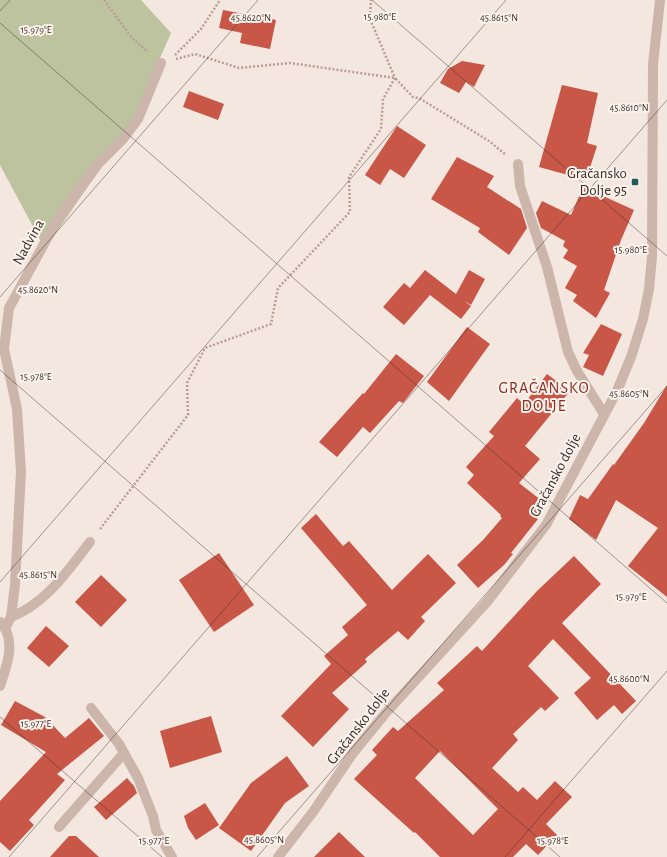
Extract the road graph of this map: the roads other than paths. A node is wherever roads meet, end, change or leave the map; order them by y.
1 (660, 0) edge
2 (160, 64) road end
3 (518, 164) road end
4 (604, 414) junction
5 (90, 542) road end
6 (11, 617) junction
7 (3, 625) edge
8 (0, 686) edge
9 (91, 708) dead end
10 (124, 753) junction
11 (59, 827) dead end
12 (172, 857) edge
13 (278, 857) edge

1 - 4 street, Gračansko dolje
2 - 6 street, Nadvina
3 - 4 street
4 - 13 street, Gračansko dolje
5 - 6 street
6 - 7 street, Nadvina
7 - 8 street, Nadvina
9 - 10 street
10 - 11 street
10 - 12 street

